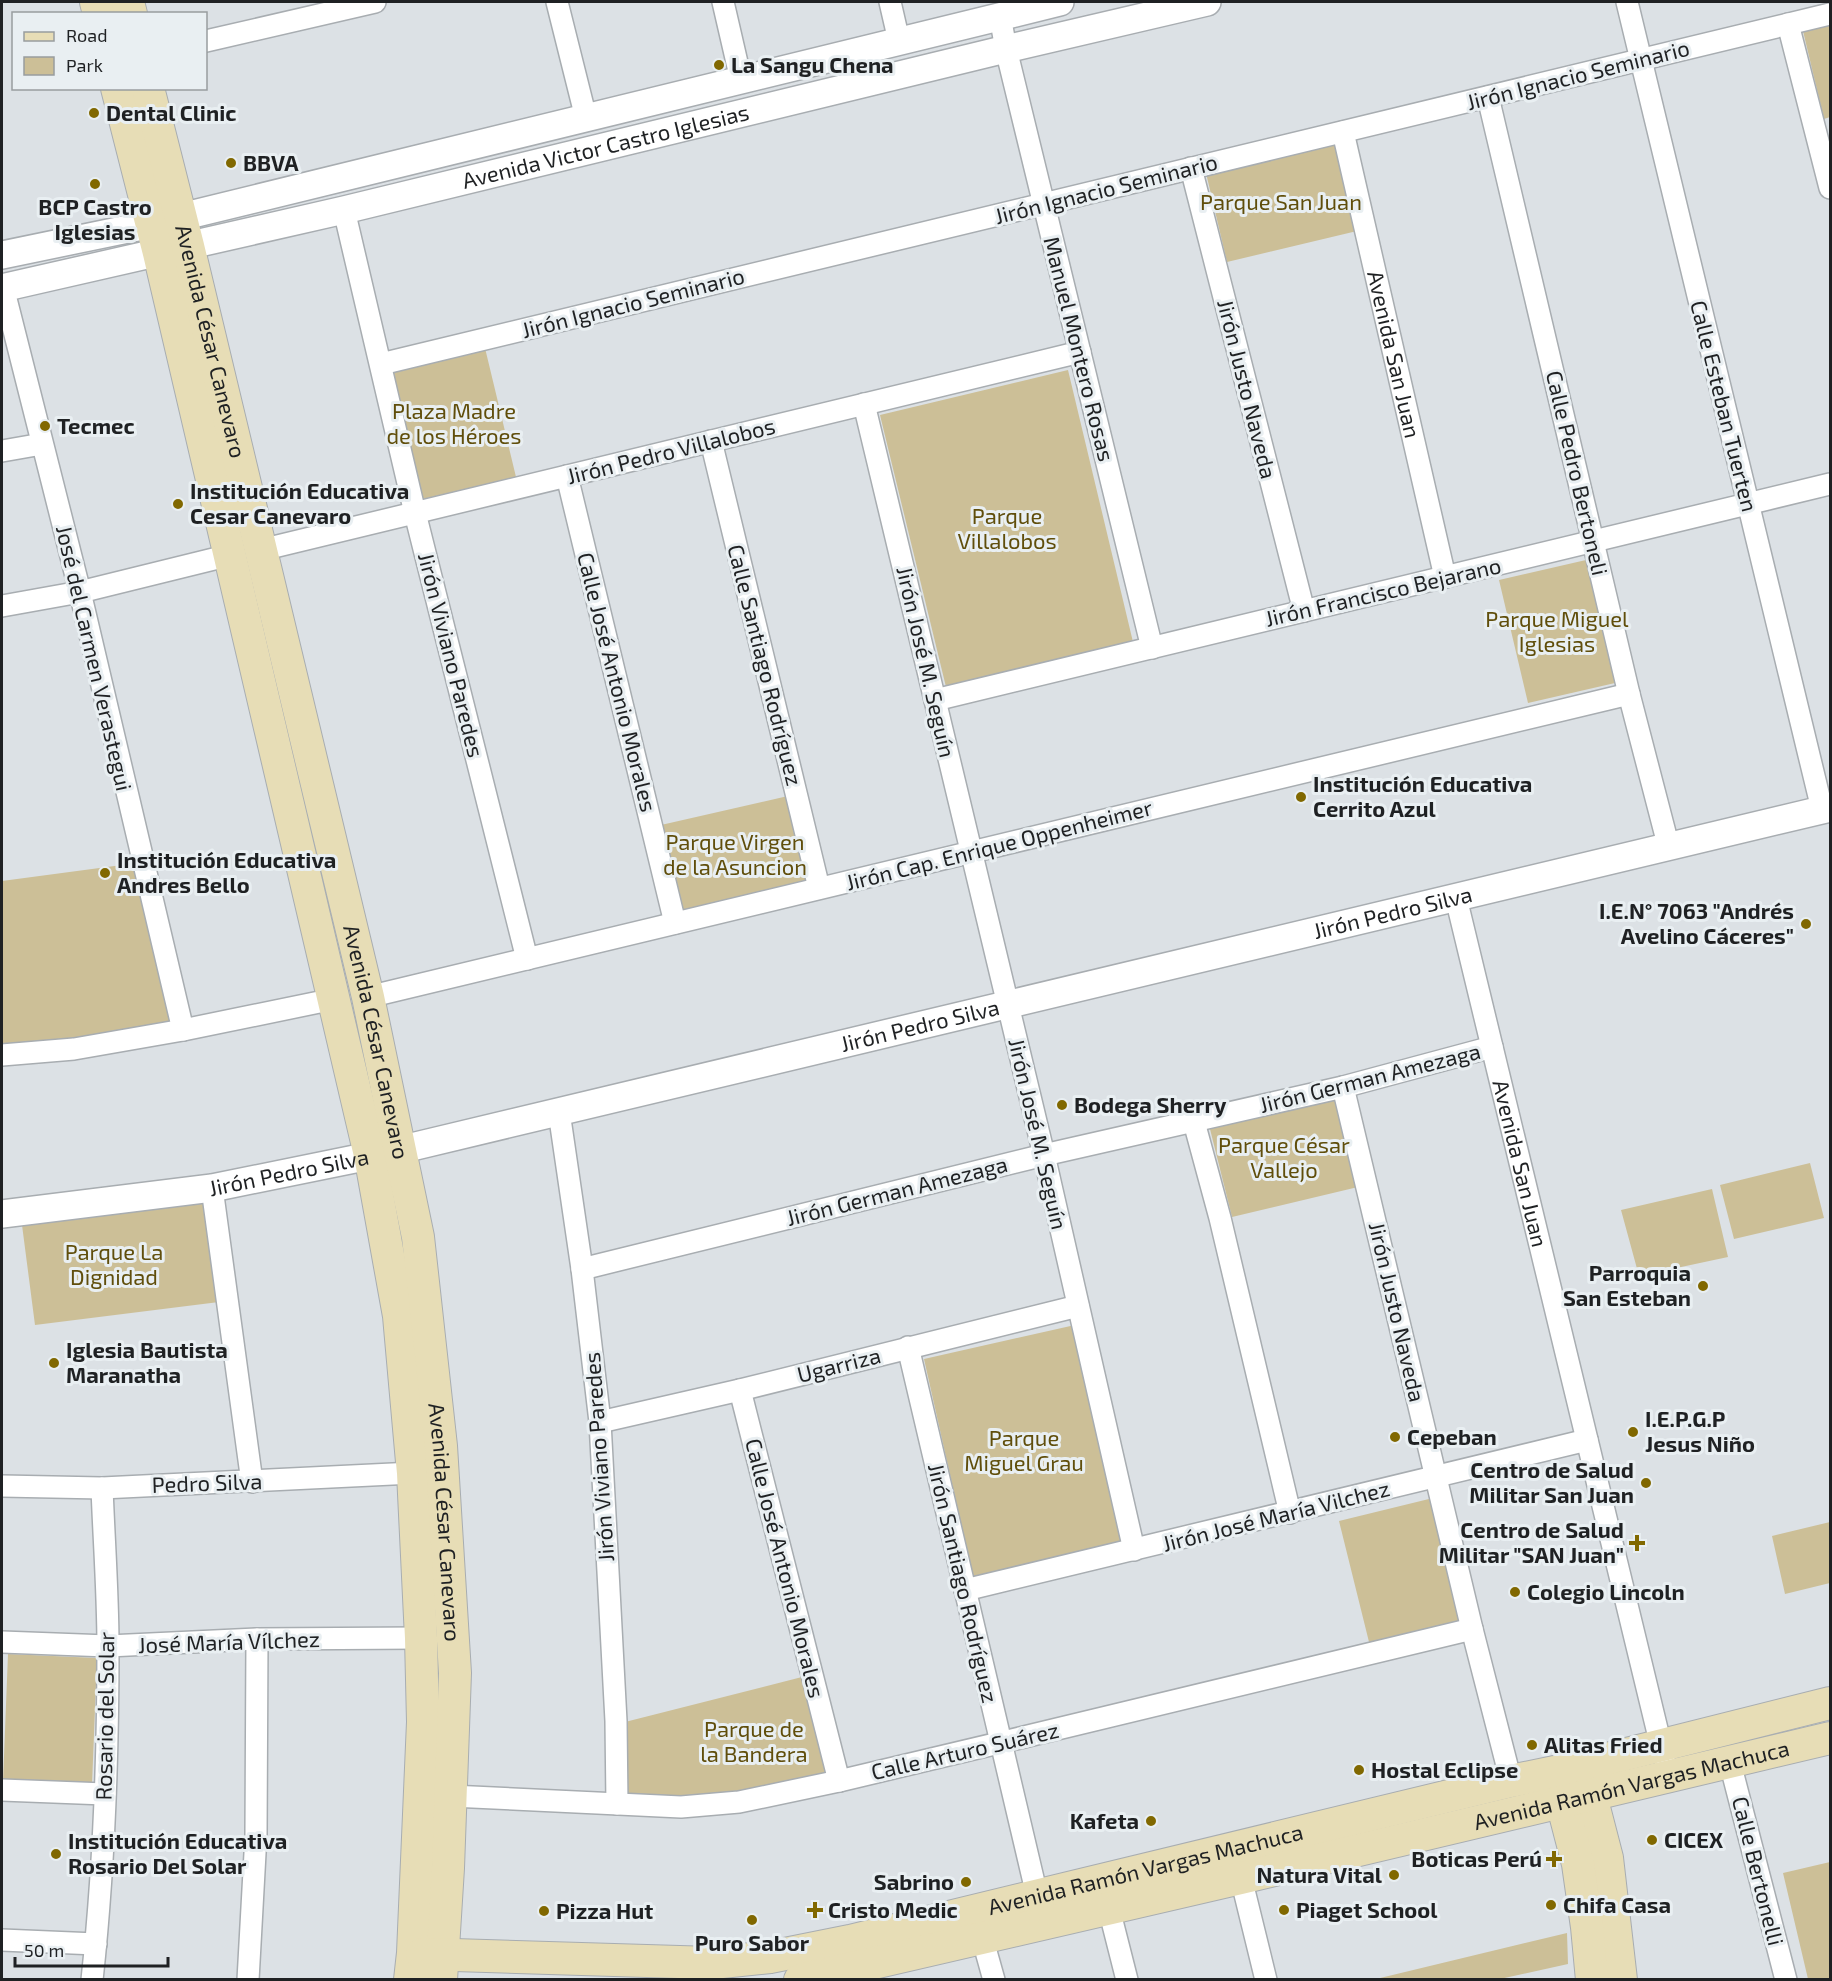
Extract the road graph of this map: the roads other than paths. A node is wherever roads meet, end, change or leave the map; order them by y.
1 (375, 2) edge
2 (557, 2) edge
3 (723, 2) edge
4 (890, 2) edge
5 (1060, 2) edge
6 (1208, 2) edge
7 (1627, 2) edge
8 (1830, 14) edge
9 (999, 16) junction
10 (1788, 24) junction
11 (207, 41) edge
12 (899, 41) junction
13 (1006, 49) junction
14 (1641, 59) junction
15 (741, 80) junction
16 (118, 90) edge
17 (148, 90) edge
18 (1488, 97) junction
19 (586, 118) junction
20 (1344, 132) junction
21 (1191, 168) junction
22 (1830, 188) edge
23 (1043, 204) junction
24 (344, 210) junction
25 (170, 235) junction
26 (2, 255) edge
27 (2, 287) edge
28 (1080, 352) junction
29 (381, 364) junction
30 (864, 404) junction
31 (711, 441) junction
32 (42, 444) junction
33 (2, 451) edge
34 (567, 476) junction
35 (1830, 484) edge
36 (1748, 504) junction
37 (415, 513) junction
38 (1593, 542) junction
39 (261, 550) junction
40 (230, 555) junction
41 (1445, 577) junction
42 (80, 592) junction
43 (2, 606) edge
44 (1304, 611) junction
45 (1152, 648) junction
46 (1629, 694) junction
47 (935, 699) junction
48 (1826, 809) edge
49 (1669, 848) junction
50 (971, 852) junction
51 (819, 888) junction
52 (1456, 898) junction
53 (675, 923) junction
54 (526, 959) junction
55 (368, 997) junction
56 (334, 999) junction
57 (1008, 1005) junction
58 (183, 1030) junction
59 (1492, 1047) junction
60 (2, 1055) edge
61 (1343, 1087) junction
62 (559, 1112) junction
63 (1194, 1122) junction
64 (385, 1153) junction
65 (1044, 1155) junction
66 (212, 1188) junction
67 (2, 1214) edge
68 (582, 1269) junction
69 (1078, 1306) junction
70 (908, 1347) junction
71 (740, 1390) junction
72 (600, 1422) junction
73 (1587, 1440) junction
74 (413, 1473) junction
75 (1436, 1477) junction
76 (252, 1482) junction
77 (2, 1485) edge
78 (102, 1488) junction
79 (1290, 1513) junction
80 (1134, 1550) junction
81 (965, 1590) junction
82 (1472, 1629) junction
83 (421, 1638) junction
84 (257, 1639) junction
85 (2, 1642) edge
86 (108, 1646) junction
87 (1830, 1703) edge
88 (1830, 1738) edge
89 (1001, 1743) junction
90 (1661, 1745) junction
91 (1730, 1763) junction
92 (1668, 1778) junction
93 (839, 1781) junction
94 (1511, 1781) junction
95 (1573, 1784) junction
96 (2, 1790) edge
97 (105, 1794) junction
98 (451, 1796) junction
99 (617, 1804) junction
100 (1241, 1878) junction
101 (1040, 1909) junction
102 (1109, 1909) junction
103 (982, 1937) junction
104 (2, 1940) edge
105 (96, 1944) junction
106 (427, 1967) edge
107 (92, 1980) edge
108 (248, 1980) edge
109 (800, 1980) edge
110 (994, 1980) edge
111 (1127, 1980) edge
112 (1266, 1980) edge
113 (1592, 1980) edge
114 (1621, 1980) edge
115 (1786, 1980) edge

1 - 11 street
2 - 19 street
3 - 15 street
4 - 12 street
5 - 9 street, Avenida Victor Castro Iglesias
6 - 13 street, Avenida Victor Castro Iglesias
7 - 14 street, Calle Esteban Tuerten
8 - 10 street, Jirón Ignacio Seminario
9 - 12 street, Avenida Victor Castro Iglesias
9 - 13 street, Manuel Montero Rosas
10 - 14 street, Jirón Ignacio Seminario
10 - 22 street
12 - 15 street, Avenida Victor Castro Iglesias
13 - 23 street, Manuel Montero Rosas
13 - 24 street, Avenida Victor Castro Iglesias
14 - 18 street, Jirón Ignacio Seminario
14 - 36 street, Calle Esteban Tuerten
15 - 19 street, Avenida Victor Castro Iglesias
16 - 25 main road, Avenida César Canevaro
17 - 25 main road, Avenida César Canevaro
18 - 20 street, Jirón Ignacio Seminario
18 - 38 street, Calle Pedro Bertoneli
19 - 25 street, Avenida Victor Castro Iglesias
20 - 21 street, Jirón Ignacio Seminario
20 - 41 street, Avenida San Juan
21 - 23 street, Jirón Ignacio Seminario
21 - 44 street, Jirón Justo Naveda
23 - 28 street, Manuel Montero Rosas
23 - 29 street, Jirón Ignacio Seminario
24 - 25 street, Avenida Victor Castro Iglesias
24 - 29 street, Jirón Viviano Paredes
25 - 26 street, Avenida Victor Castro Iglesias
25 - 27 street, Avenida Victor Castro Iglesias
25 - 39 main road, Avenida César Canevaro
25 - 40 main road, Avenida César Canevaro
27 - 32 street, José del Carmen Verastegui
28 - 30 street, Jirón Pedro Villalobos
28 - 45 street, Manuel Montero Rosas
29 - 37 street, Jirón Viviano Paredes
30 - 31 street, Jirón Pedro Villalobos
30 - 47 street, Jirón José M. Seguín
31 - 34 street, Jirón Pedro Villalobos
31 - 51 street, Calle Santiago Rodríguez
32 - 33 street
32 - 42 street, José del Carmen Verastegui
34 - 37 street, Jirón Pedro Villalobos
34 - 53 street, Calle José Antonio Morales
35 - 36 street, Jirón Francisco Bejarano
36 - 38 street, Jirón Francisco Bejarano
36 - 48 street, Calle Esteban Tuerten
37 - 39 street, Jirón Pedro Villalobos
37 - 54 street, Jirón Viviano Paredes
38 - 41 street, Jirón Francisco Bejarano
38 - 46 street, Calle Pedro Bertoneli
39 - 55 main road, Avenida César Canevaro
40 - 42 street
40 - 56 main road, Avenida César Canevaro
41 - 44 street, Jirón Francisco Bejarano
42 - 43 street
42 - 58 street, José del Carmen Verastegui
44 - 45 street, Jirón Francisco Bejarano
45 - 47 street, Jirón Francisco Bejarano
46 - 49 street, Calle Pedro Bertoneli
46 - 50 street, Jirón Cap. Enrique Oppenheimer
47 - 50 street, Jirón José M. Seguín
48 - 49 street, Jirón Pedro Silva
49 - 52 street, Jirón Pedro Silva
50 - 51 street, Jirón Cap. Enrique Oppenheimer
50 - 57 street, Jirón José M. Seguín
51 - 53 street, Jirón Cap. Enrique Oppenheimer
52 - 57 street, Jirón Pedro Silva
52 - 59 street, Avenida San Juan
53 - 54 street, Jirón Cap. Enrique Oppenheimer
54 - 55 street, Jirón Cap. Enrique Oppenheimer
55 - 64 main road, Avenida César Canevaro
56 - 58 street
56 - 64 main road, Avenida César Canevaro
57 - 62 street, Jirón Pedro Silva
57 - 65 street, Jirón José M. Seguín
58 - 60 street
59 - 61 street, Jirón German Amezaga
59 - 73 street, Avenida San Juan
61 - 63 street, Jirón German Amezaga
61 - 75 street, Jirón Justo Naveda
62 - 64 street, Jirón Pedro Silva
62 - 68 street, Jirón Viviano Paredes
63 - 65 street, Jirón German Amezaga
63 - 79 street
64 - 66 street, Jirón Pedro Silva
64 - 74 main road, Avenida César Canevaro
64 - 98 main road, Avenida César Canevaro
65 - 68 street, Jirón German Amezaga
65 - 69 street, Jirón José M. Seguín
66 - 67 street, Jirón Pedro Silva
66 - 76 street
68 - 72 street, Jirón Viviano Paredes
69 - 70 street, Ugarriza
69 - 80 street, Jirón José M. Seguín
70 - 71 street, Ugarriza
70 - 81 street, Jirón Santiago Rodríguez
71 - 72 street, Ugarriza
71 - 93 street, Calle José Antonio Morales
72 - 99 street, Jirón Viviano Paredes
73 - 75 street, Jirón José María Vilchez
73 - 90 street, Avenida San Juan
74 - 76 street, Pedro Silva
74 - 83 main road, Avenida César Canevaro
75 - 79 street, Jirón José María Vilchez
75 - 82 street, Jirón Justo Naveda
76 - 78 street, Pedro Silva
77 - 78 street, Pedro Silva
78 - 86 street, Rosario del Solar
79 - 80 street, Jirón José María Vilchez
80 - 81 street, Jirón José María Vilchez
81 - 89 street, Jirón Santiago Rodríguez
82 - 89 street, Calle Arturo Suárez
82 - 94 street, Jirón Justo Naveda
83 - 84 street, José María Vílchez
83 - 106 main road, Avenida César Canevaro
84 - 86 street, José María Vílchez
84 - 108 street
85 - 86 street, José María Vílchez
86 - 97 street, Rosario del Solar
87 - 90 main road, Avenida Ramón Vargas Machuca
88 - 91 main road, Avenida Ramón Vargas Machuca
89 - 93 street, Calle Arturo Suárez
89 - 101 street, Jirón Santiago Rodríguez
90 - 92 street, Avenida San Juan
90 - 95 main road, Avenida Ramón Vargas Machuca
91 - 92 main road, Avenida Ramón Vargas Machuca
91 - 115 street, Calle Bertonelli
92 - 95 main road, Avenida Ramón Vargas Machuca
93 - 99 street, Calle Arturo Suárez
94 - 95 main road, Avenida Ramón Vargas Machuca
94 - 101 main road, Avenida Ramón Vargas Machuca
95 - 100 main road, Avenida Ramón Vargas Machuca
95 - 113 main road
95 - 114 main road
96 - 97 street
97 - 105 street, Rosario del Solar
98 - 99 street, Calle Arturo Suárez
98 - 106 main road, Avenida César Canevaro
100 - 102 main road, Avenida Ramón Vargas Machuca
100 - 112 street
101 - 102 main road, Avenida Ramón Vargas Machuca
101 - 103 main road, Avenida Ramón Vargas Machuca
101 - 106 main road, Avenida Ramón Vargas Machuca
102 - 111 street
103 - 109 main road, Avenida Ramón Vargas Machuca
103 - 110 street
104 - 105 street
105 - 107 street, Rosario del Solar

